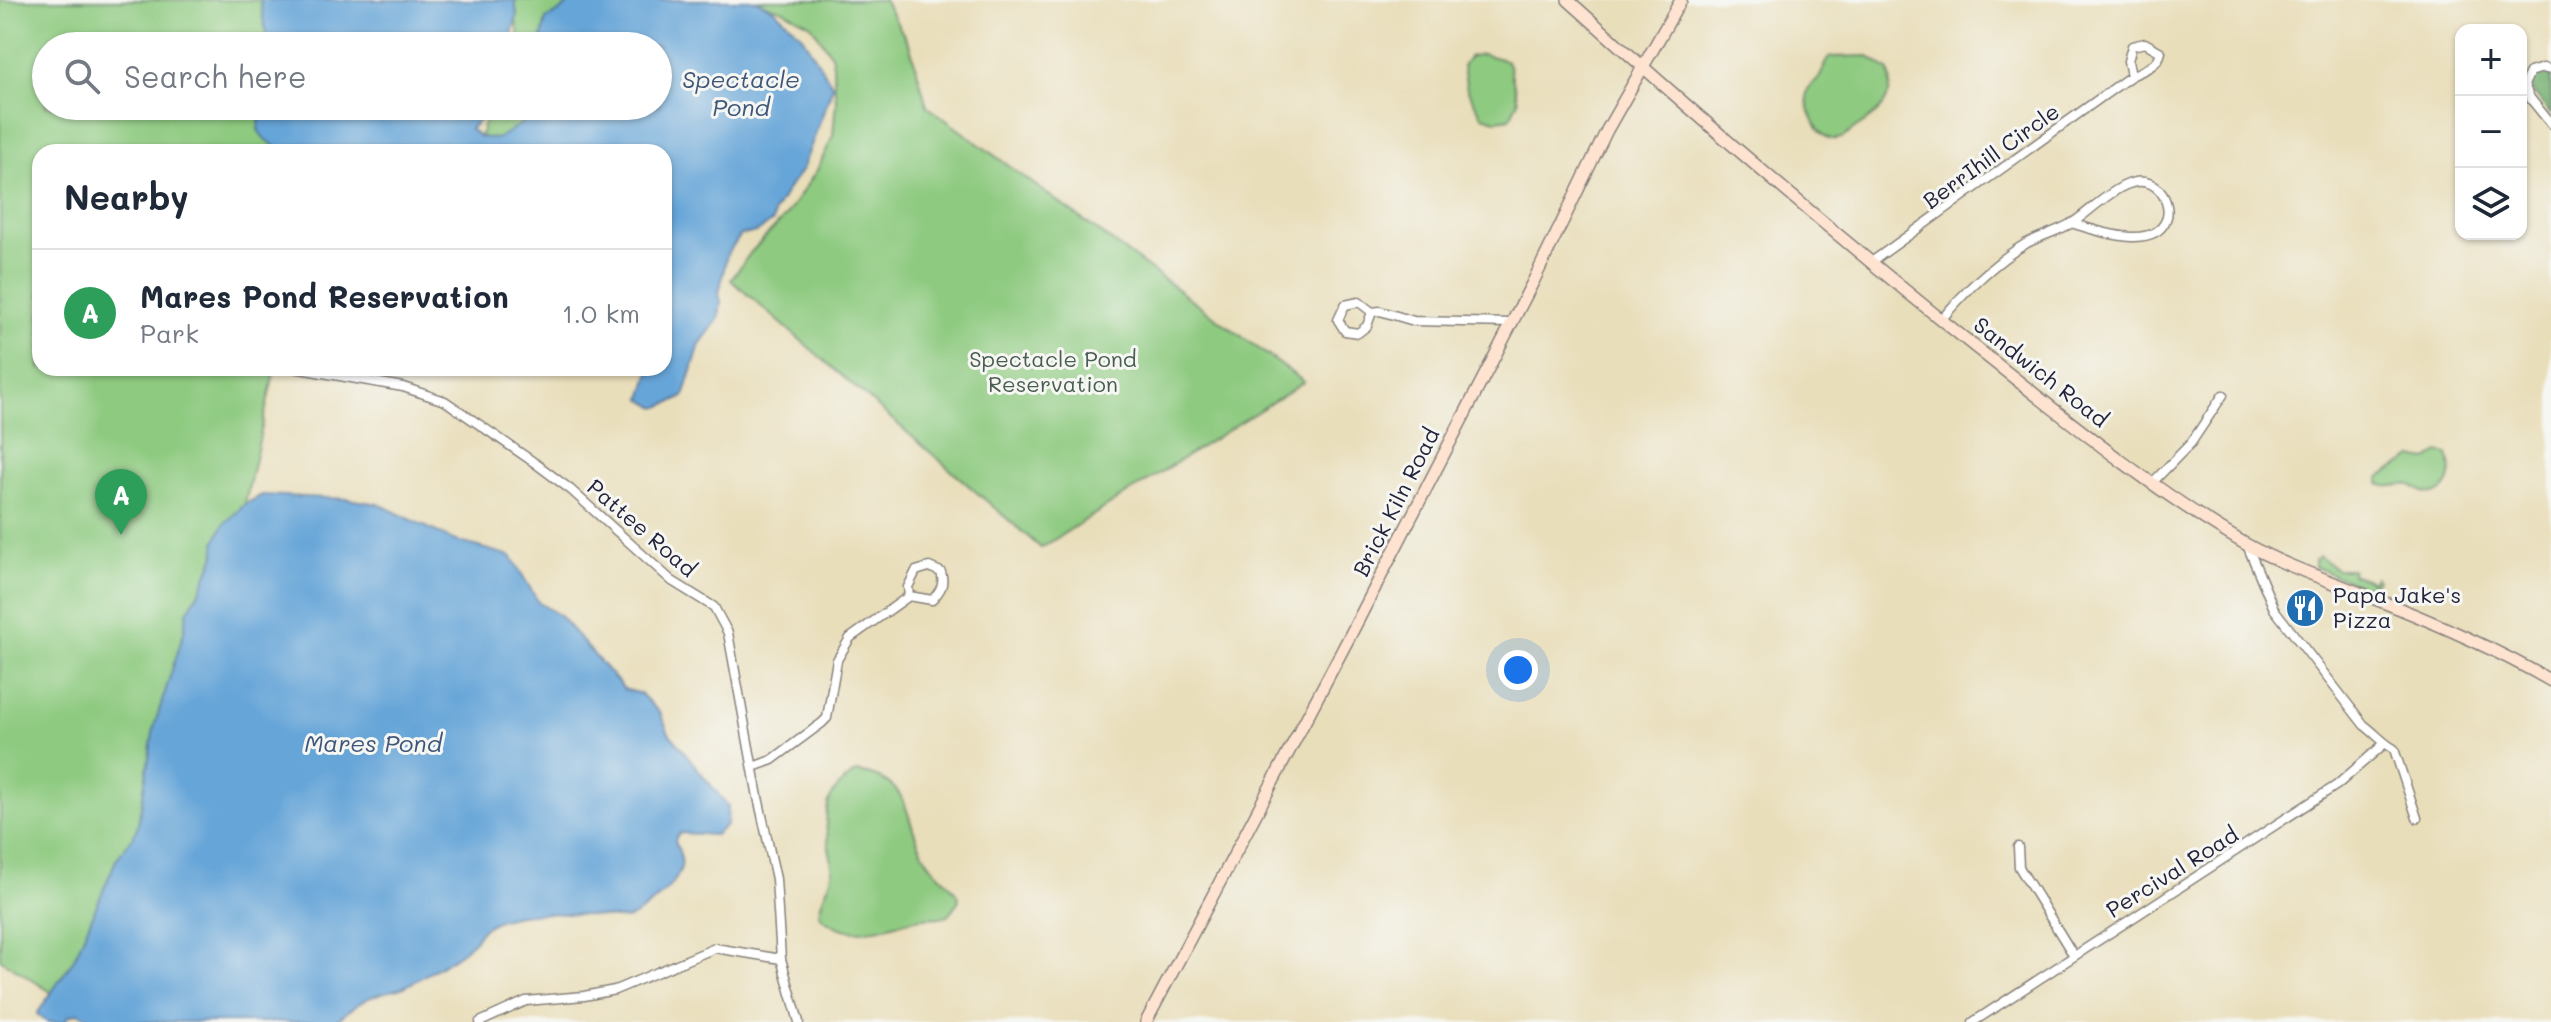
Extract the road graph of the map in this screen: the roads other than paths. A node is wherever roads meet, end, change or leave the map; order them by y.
1 (1568, 0) edge
2 (1681, 0) edge
3 (1643, 68) junction
4 (2551, 70) edge
5 (2131, 76) junction
6 (2551, 124) edge
7 (2071, 223) junction
8 (1870, 263) junction
9 (1372, 312) junction
10 (1941, 320) junction
11 (1511, 323) junction
12 (340, 376) edge
13 (2223, 395) dead end
14 (2153, 482) junction
15 (2247, 545) junction
16 (909, 596) junction
17 (2551, 681) edge
18 (2384, 744) junction
19 (753, 767) junction
20 (2417, 818) dead end
21 (2018, 847) dead end
22 (2074, 956) junction
23 (781, 959) junction
24 (480, 1022) edge
25 (799, 1022) edge
26 (1146, 1022) edge
27 (1973, 1022) edge

1 - 3 main road, Sandwich Road
2 - 3 main road, Brick Kiln Road
3 - 8 main road, Sandwich Road
3 - 11 main road, Brick Kiln Road
4 - 6 street
5 - 5 street, BerrIhill Circle
5 - 8 street, BerrIhill Circle
7 - 7 street
7 - 10 street
8 - 10 main road, Sandwich Road
9 - 9 street
9 - 11 street
10 - 14 main road, Sandwich Road
11 - 26 main road, Brick Kiln Road
12 - 19 street, Pattee Road
13 - 14 street
14 - 15 main road, Sandwich Road
15 - 17 main road, Sandwich Road
15 - 18 street
16 - 16 street
16 - 19 street
18 - 20 street
18 - 22 street, Percival Road
19 - 23 street, Pattee Road
21 - 22 street
22 - 27 street, Percival Road
23 - 24 street
23 - 25 street, Pattee Road

